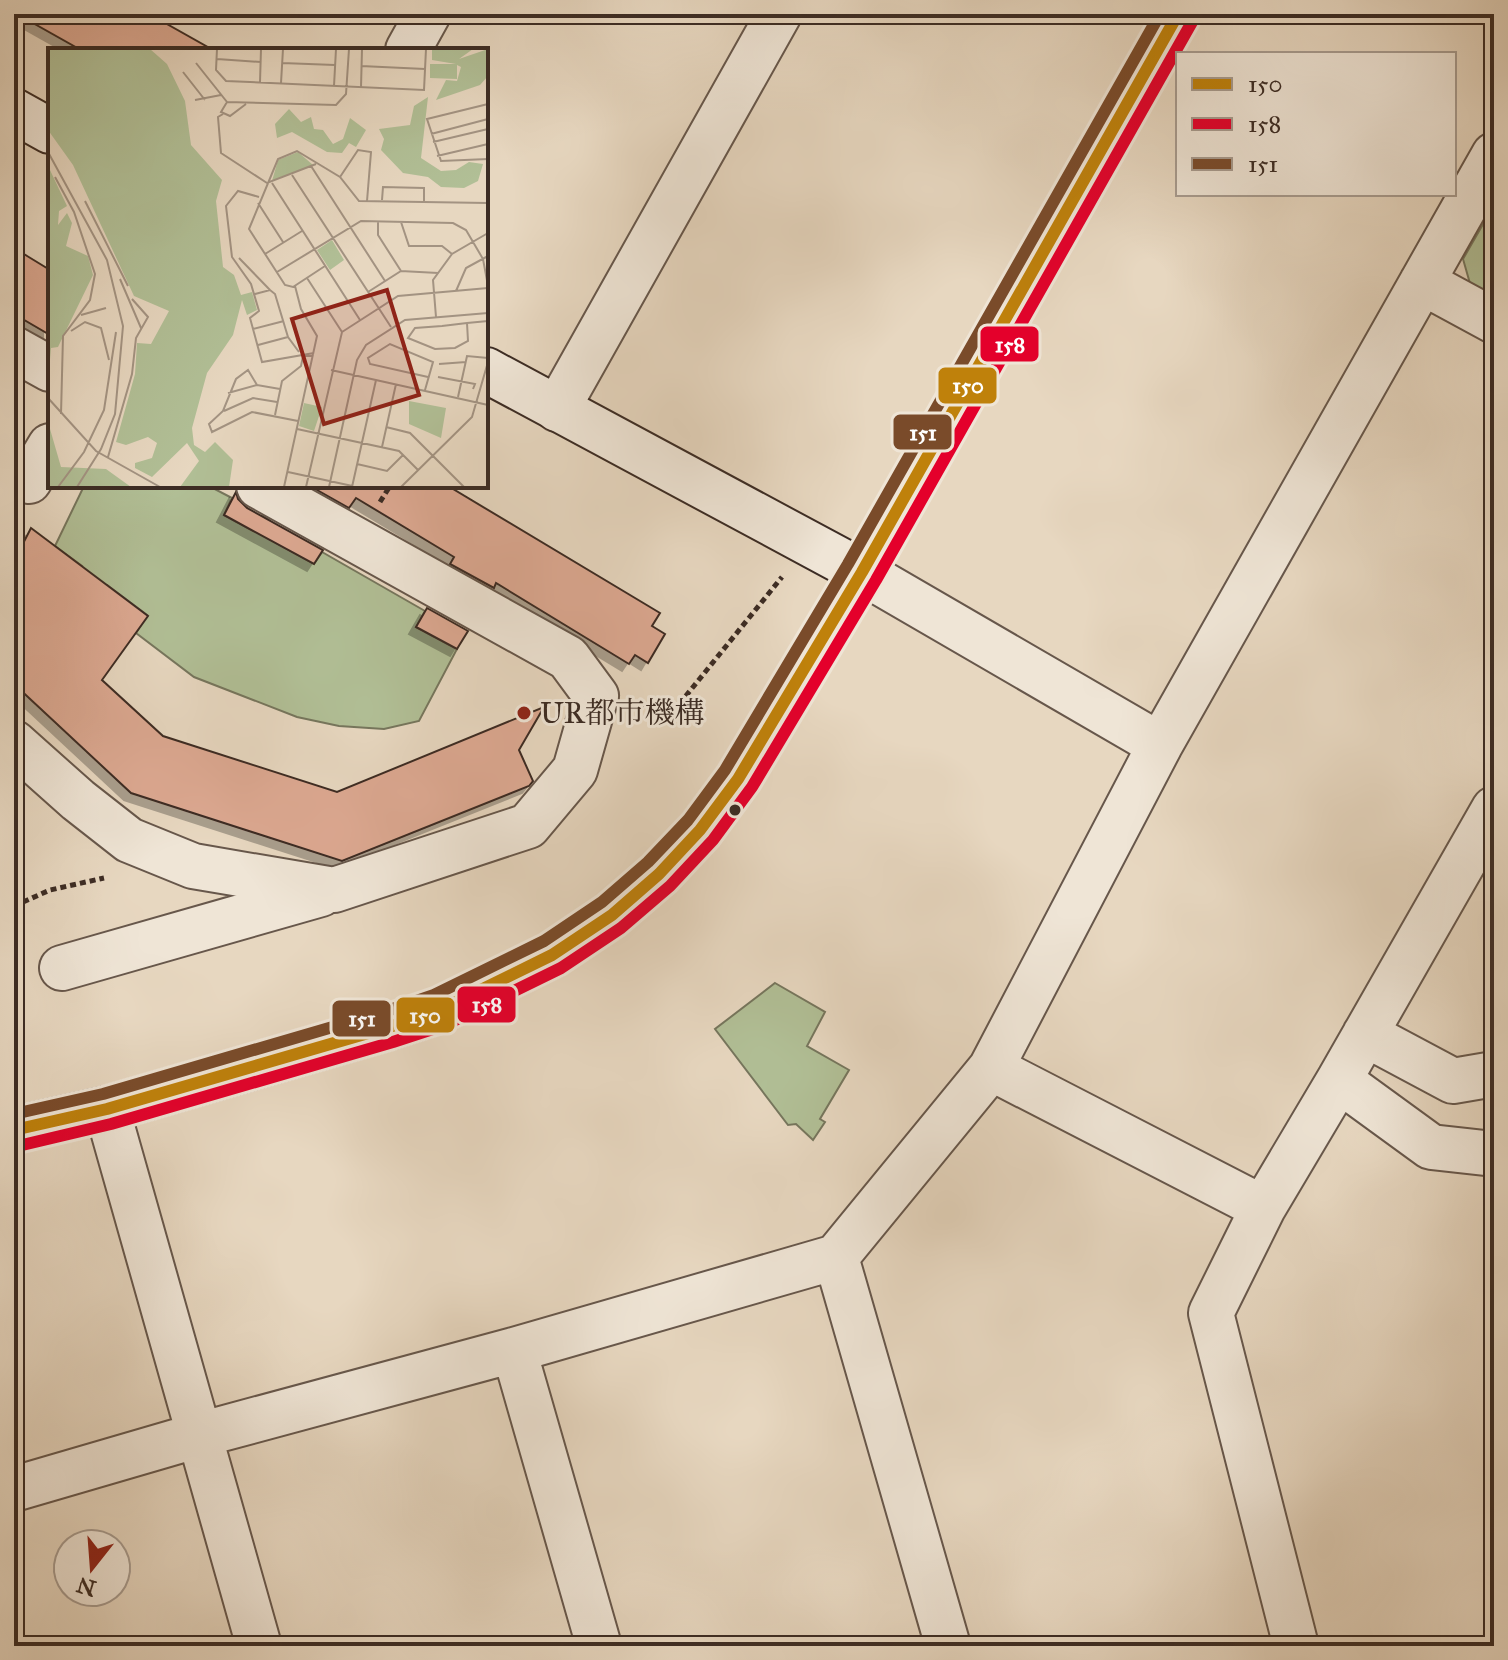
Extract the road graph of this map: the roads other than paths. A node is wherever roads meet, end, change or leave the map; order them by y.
1 (428, 14) edge
2 (779, 14) edge
3 (1178, 14) edge
4 (409, 48) edge
5 (14, 111) edge
6 (48, 130) edge
7 (1494, 155) edge
8 (1422, 282) junction
9 (1494, 321) edge
10 (14, 349) edge
11 (48, 368) edge
12 (488, 371) edge
13 (557, 409) junction
14 (48, 449) edge
15 (14, 472) edge
16 (263, 488) edge
17 (862, 572) junction
18 (14, 743) edge
19 (1160, 745) junction
20 (1494, 809) edge
21 (334, 890) junction
22 (62, 968) dead end
23 (1365, 1034) junction
24 (991, 1068) junction
25 (1494, 1074) edge
26 (1339, 1080) junction
27 (107, 1109) junction
28 (14, 1130) edge
29 (1494, 1154) edge
30 (1263, 1208) junction
31 (836, 1257) junction
32 (514, 1350) junction
33 (199, 1435) junction
34 (14, 1489) edge
35 (259, 1646) edge
36 (599, 1646) edge
37 (948, 1646) edge
38 (1296, 1646) edge

1 - 4 street
2 - 13 street
3 - 17 street
5 - 6 street
7 - 8 street
8 - 9 street
8 - 19 street
10 - 11 street
12 - 13 street
13 - 17 street
14 - 15 street
16 - 21 street
17 - 19 street
17 - 27 street
18 - 21 street
19 - 24 street
20 - 23 street
21 - 22 street
23 - 25 street
23 - 26 street
24 - 30 street
24 - 31 street
26 - 29 street
26 - 30 street
27 - 28 street
27 - 33 street
30 - 38 street
31 - 32 street
31 - 37 street
32 - 33 street
32 - 36 street
33 - 34 street
33 - 35 street

